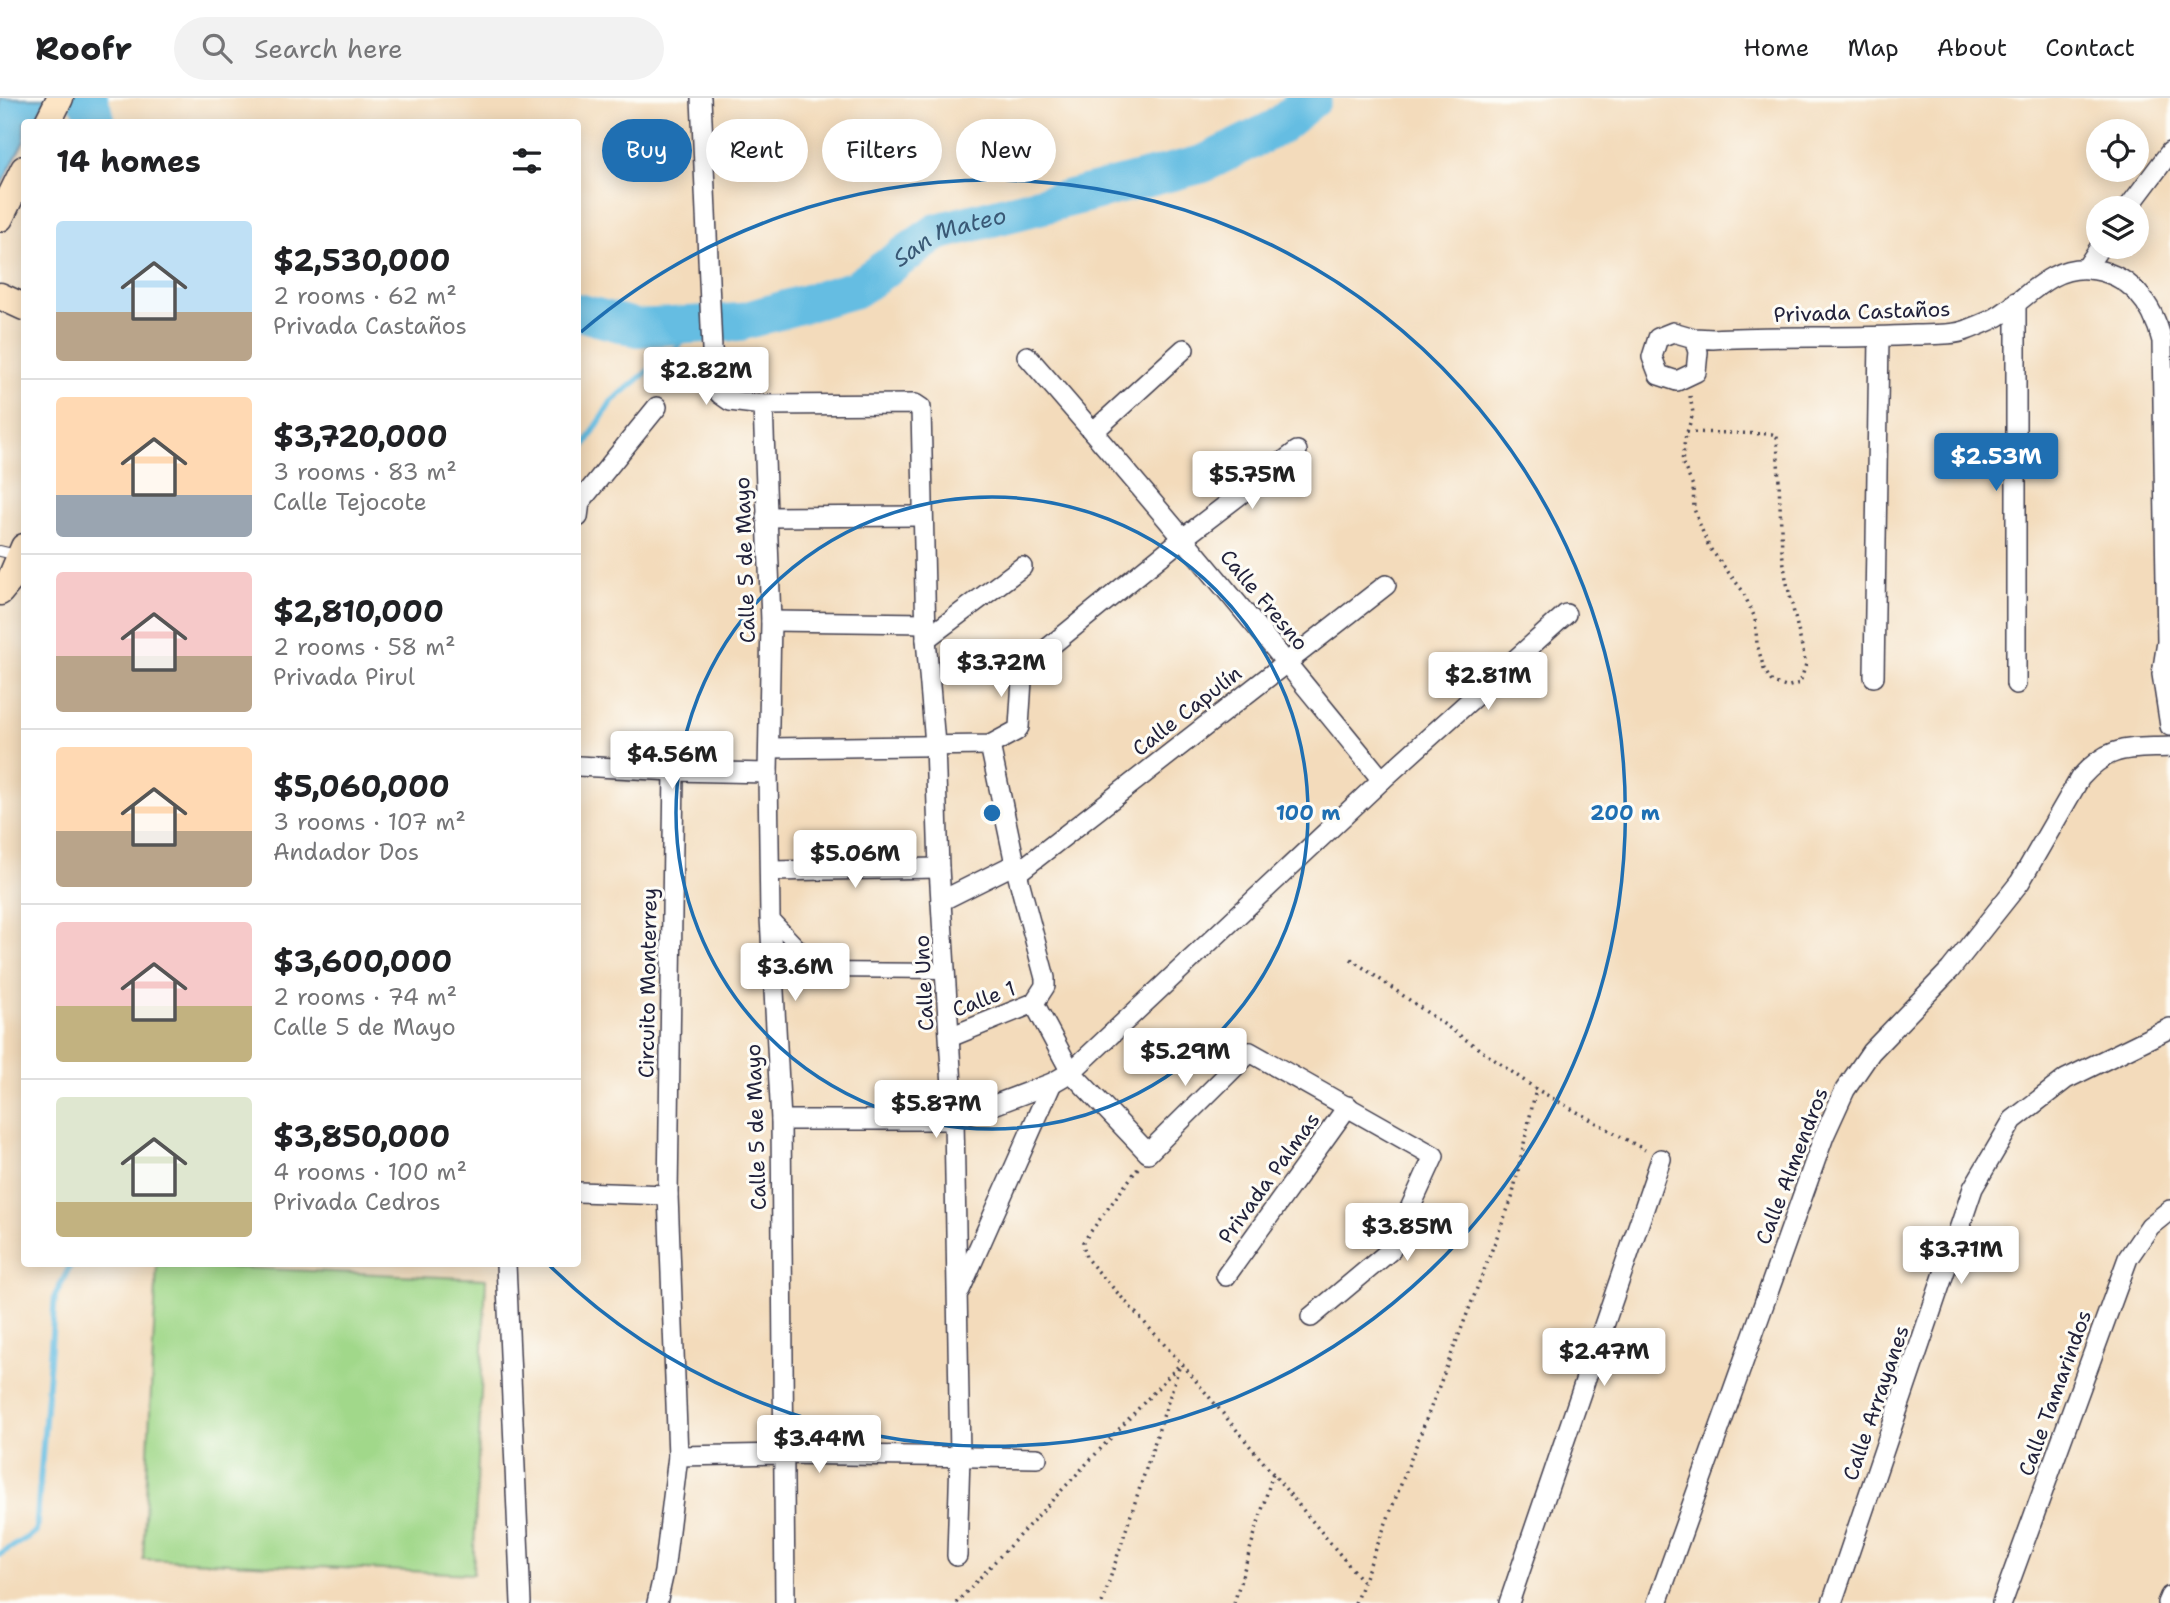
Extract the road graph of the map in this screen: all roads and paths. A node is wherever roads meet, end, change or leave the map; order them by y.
1 (60, 98) edge
2 (701, 98) edge
3 (50, 119) edge
4 (2170, 152) edge
5 (21, 175) edge
6 (2137, 196) edge
7 (0, 218) edge
8 (2091, 259) edge
9 (2085, 268) junction
10 (0, 296) edge
11 (2016, 302) junction
12 (21, 306) edge
13 (2164, 320) edge
14 (1879, 337) junction
15 (1694, 338) junction
16 (1184, 349) dead end
17 (1027, 356) dead end
18 (1687, 376) junction
19 (762, 405) junction
20 (657, 407) dead end
21 (1093, 432) junction
22 (1687, 432) junction
23 (1297, 451) dead end
24 (581, 501) edge
25 (922, 516) junction
26 (766, 517) junction
27 (1182, 539) junction
28 (18, 552) edge
29 (1022, 567) dead end
30 (1385, 584) dead end
31 (0, 592) edge
32 (1566, 614) dead end
33 (771, 621) junction
34 (927, 631) junction
35 (2169, 644) edge
36 (1287, 662) junction
37 (1874, 677) dead end
38 (2016, 684) dead end
39 (2170, 726) edge
40 (935, 744) junction
41 (990, 745) junction
42 (2170, 747) edge
43 (770, 748) junction
44 (581, 766) edge
45 (674, 771) junction
46 (768, 773) junction
47 (1382, 780) junction
48 (939, 868) junction
49 (1016, 869) junction
50 (771, 871) junction
51 (941, 901) junction
52 (771, 917) junction
53 (1351, 959) dead end
54 (947, 971) junction
55 (1034, 1003) junction
56 (2170, 1028) edge
57 (950, 1037) junction
58 (1071, 1072) junction
59 (1052, 1083) junction
60 (1536, 1089) junction
61 (1348, 1106) junction
62 (781, 1120) junction
63 (954, 1120) junction
64 (1148, 1153) junction
65 (1661, 1159) joint
66 (581, 1192) edge
67 (667, 1195) junction
68 (2170, 1210) edge
69 (506, 1267) edge
70 (1226, 1276) dead end
71 (958, 1296) junction
72 (1311, 1317) dead end
73 (1181, 1363) junction
74 (783, 1454) junction
75 (678, 1456) junction
76 (960, 1456) junction
77 (1037, 1458) dead end
78 (1273, 1473) junction
79 (957, 1556) dead end
80 (1362, 1581) junction
81 (2170, 1596) edge
82 (521, 1603) edge
83 (657, 1603) edge
84 (785, 1603) edge
85 (956, 1603) edge
86 (1102, 1603) edge
87 (1234, 1603) edge
88 (1355, 1603) edge
89 (1509, 1603) edge
90 (1657, 1603) edge
91 (1832, 1603) edge
92 (2002, 1603) edge
93 (2168, 1603) edge

1 - 3 main road
2 - 19 street
4 - 6 street
5 - 7 main road
8 - 9 street
9 - 11 street, Privada Castaños
9 - 13 street
10 - 12 main road
11 - 14 street, Privada Castaños
11 - 38 street
13 - 35 street
14 - 15 street, Privada Castaños
14 - 37 street
15 - 18 street
15 - 18 street, Privada Castaños
16 - 21 street
17 - 21 street, Calle Fresno
18 - 22 path
19 - 25 street, Calle Uno
19 - 26 street, Calle 5 de Mayo
20 - 24 street
21 - 27 street, Calle Fresno
22 - 22 path
23 - 27 street
25 - 26 street
25 - 34 street, Calle Uno
26 - 33 street, Calle 5 de Mayo
27 - 36 street, Calle Fresno
27 - 41 street
28 - 31 main road
29 - 34 street
30 - 36 street, Calle Capulín
32 - 47 street
33 - 34 street
33 - 43 street, Calle 5 de Mayo
34 - 40 street, Calle Uno
35 - 39 street
36 - 47 street, Calle Fresno
36 - 49 street, Calle Capulín
40 - 41 street
40 - 43 street
40 - 48 street, Calle Uno
41 - 49 street
42 - 90 street, Calle Almendros
43 - 46 street, Calle 5 de Mayo
44 - 45 street
45 - 46 street
45 - 67 street, Circuito Monterrey
46 - 50 street, Calle 5 de Mayo
47 - 58 street
48 - 50 street
48 - 51 street, Calle Uno
49 - 51 street, Calle Capulín
49 - 55 street
50 - 52 street, Calle 5 de Mayo
51 - 54 street, Calle Uno
52 - 54 street
52 - 62 street, Calle 5 de Mayo
53 - 60 path
54 - 57 street, Calle Uno
55 - 57 street, Calle 1
55 - 58 street
56 - 91 street, Calle Arrayanes
57 - 63 street, Calle Uno
58 - 59 street
58 - 64 street
59 - 63 street
59 - 71 street
60 - 65 path
60 - 80 path
61 - 64 street
61 - 70 street, Privada Palmas
61 - 72 street
62 - 63 street
62 - 74 street, Calle 5 de Mayo
63 - 71 street, Calle Uno
64 - 73 path
65 - 89 street
66 - 67 street
67 - 75 street, Circuito Monterrey
68 - 92 street, Calle Tamarindos
69 - 82 street
71 - 76 street, Calle Uno
73 - 78 path
73 - 85 path
73 - 86 path
74 - 75 street
74 - 76 street
74 - 84 street, Calle 5 de Mayo
75 - 83 street, Circuito Monterrey
76 - 77 street
76 - 79 street, Calle Uno
78 - 80 path
78 - 87 path
80 - 88 path
81 - 93 street

